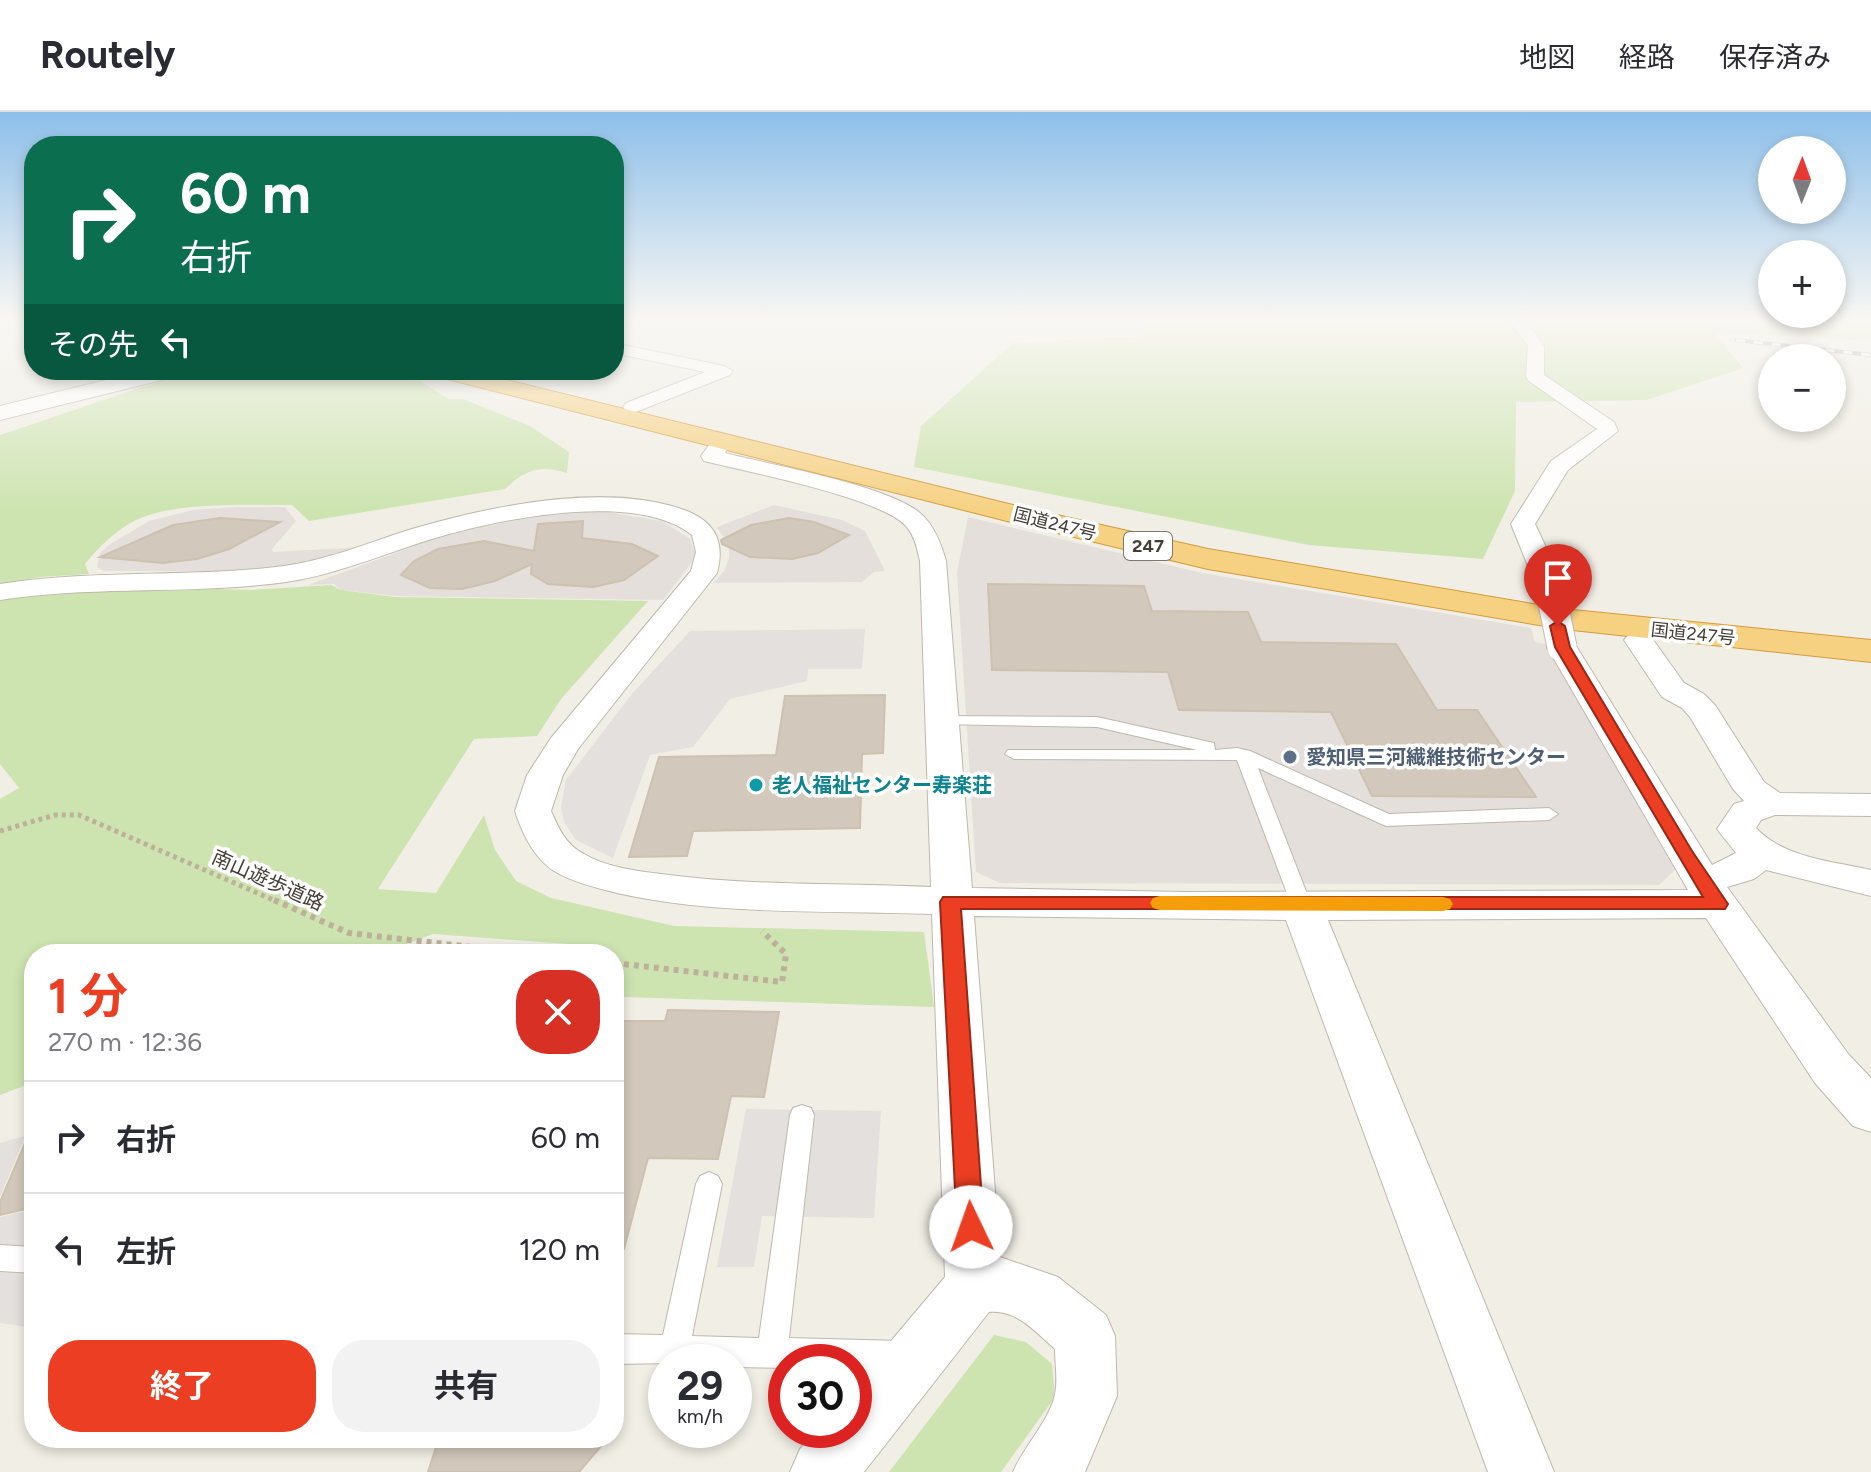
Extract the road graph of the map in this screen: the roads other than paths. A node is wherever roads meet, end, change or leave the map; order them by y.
1 (115, 384) edge
2 (497, 384) edge
3 (540, 384) edge
4 (690, 384) edge
5 (1546, 384) edge
6 (633, 407) junction
7 (0, 413) edge
8 (722, 441) junction
9 (0, 592) edge
10 (1871, 635) edge
11 (1639, 640) dead end
12 (1871, 651) edge
13 (941, 721) junction
14 (1014, 754) dead end
15 (1244, 755) junction
16 (1772, 804) junction
17 (1871, 805) edge
18 (1549, 814) dead end
19 (1763, 853) junction
20 (1871, 883) edge
21 (1710, 893) junction
22 (951, 902) junction
23 (1301, 904) junction
24 (1871, 1111) edge
25 (802, 1115) dead end
26 (709, 1184) dead end
27 (0, 1258) edge
28 (24, 1259) edge
29 (974, 1286) junction
30 (675, 1344) edge
31 (773, 1344) edge
32 (624, 1349) edge
33 (648, 1350) edge
34 (872, 1356) edge
35 (916, 1357) junction
36 (823, 1472) edge
37 (1046, 1472) edge
38 (1521, 1472) edge

1 - 7 street
2 - 8 highway, 国道247号 / 247
3 - 6 highway, 国道247号 / 247
4 - 6 street
5 - 21 street, bridge
6 - 10 highway, 国道247号 / 247
8 - 12 highway, 国道247号 / 247
8 - 13 street
9 - 22 street
11 - 16 street
13 - 15 lane
13 - 22 street
14 - 15 lane
15 - 18 lane
15 - 23 lane
16 - 17 street
16 - 19 street
19 - 20 street
19 - 21 street
21 - 23 street
21 - 24 street
22 - 23 street
22 - 29 street
23 - 38 street
25 - 31 lane
26 - 30 lane
27 - 28 lane
29 - 35 street
29 - 37 street
32 - 33 lane
34 - 35 lane
35 - 36 street

